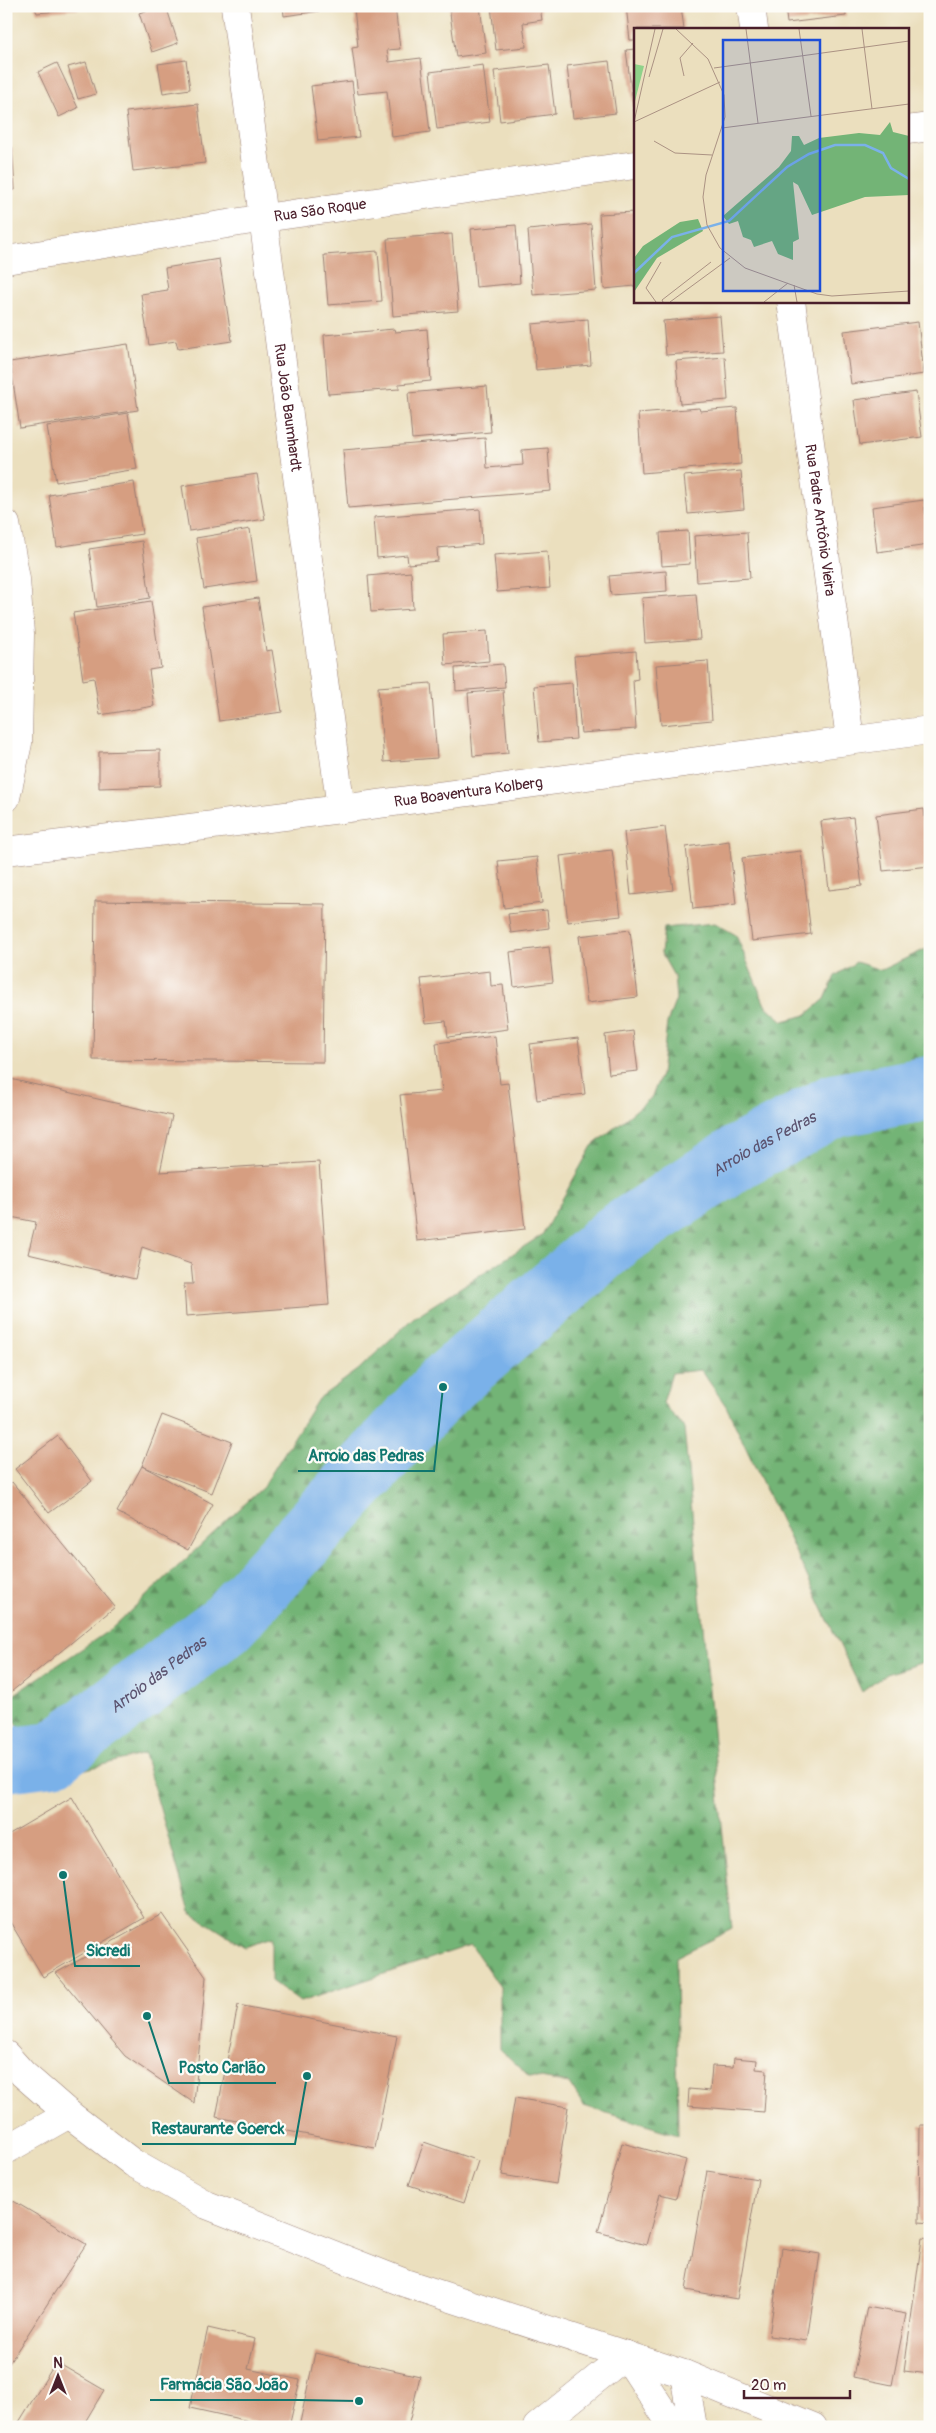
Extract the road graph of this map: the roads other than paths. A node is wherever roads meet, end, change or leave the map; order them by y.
1 (235, 6) edge
2 (751, 6) edge
3 (754, 28) edge
4 (930, 127) edge
5 (908, 130) edge
6 (634, 165) edge
7 (264, 218) junction
8 (6, 260) edge
9 (791, 302) edge
10 (6, 524) edge
11 (930, 730) edge
12 (850, 739) junction
13 (6, 798) edge
14 (341, 809) junction
15 (6, 851) edge
16 (6, 2055) edge
17 (69, 2114) junction
18 (6, 2150) edge
19 (626, 2355) junction
20 (684, 2374) junction
21 (536, 2427) edge
22 (673, 2427) edge
23 (693, 2427) edge
24 (814, 2427) edge

1 - 7 street, Rua João Baumhardt
2 - 3 street
4 - 5 street
6 - 7 street, Rua São Roque
7 - 8 street, Rua São Roque
7 - 14 street, Rua João Baumhardt
9 - 12 street, Rua Padre Antônio Vieira
10 - 13 street
11 - 12 street, Rua Boaventura Kolberg
12 - 14 street, Rua Boaventura Kolberg
14 - 15 street, Rua Boaventura Kolberg
16 - 17 street
17 - 18 street
17 - 19 street
19 - 20 street
19 - 21 street
19 - 22 street
20 - 23 street
20 - 24 street

